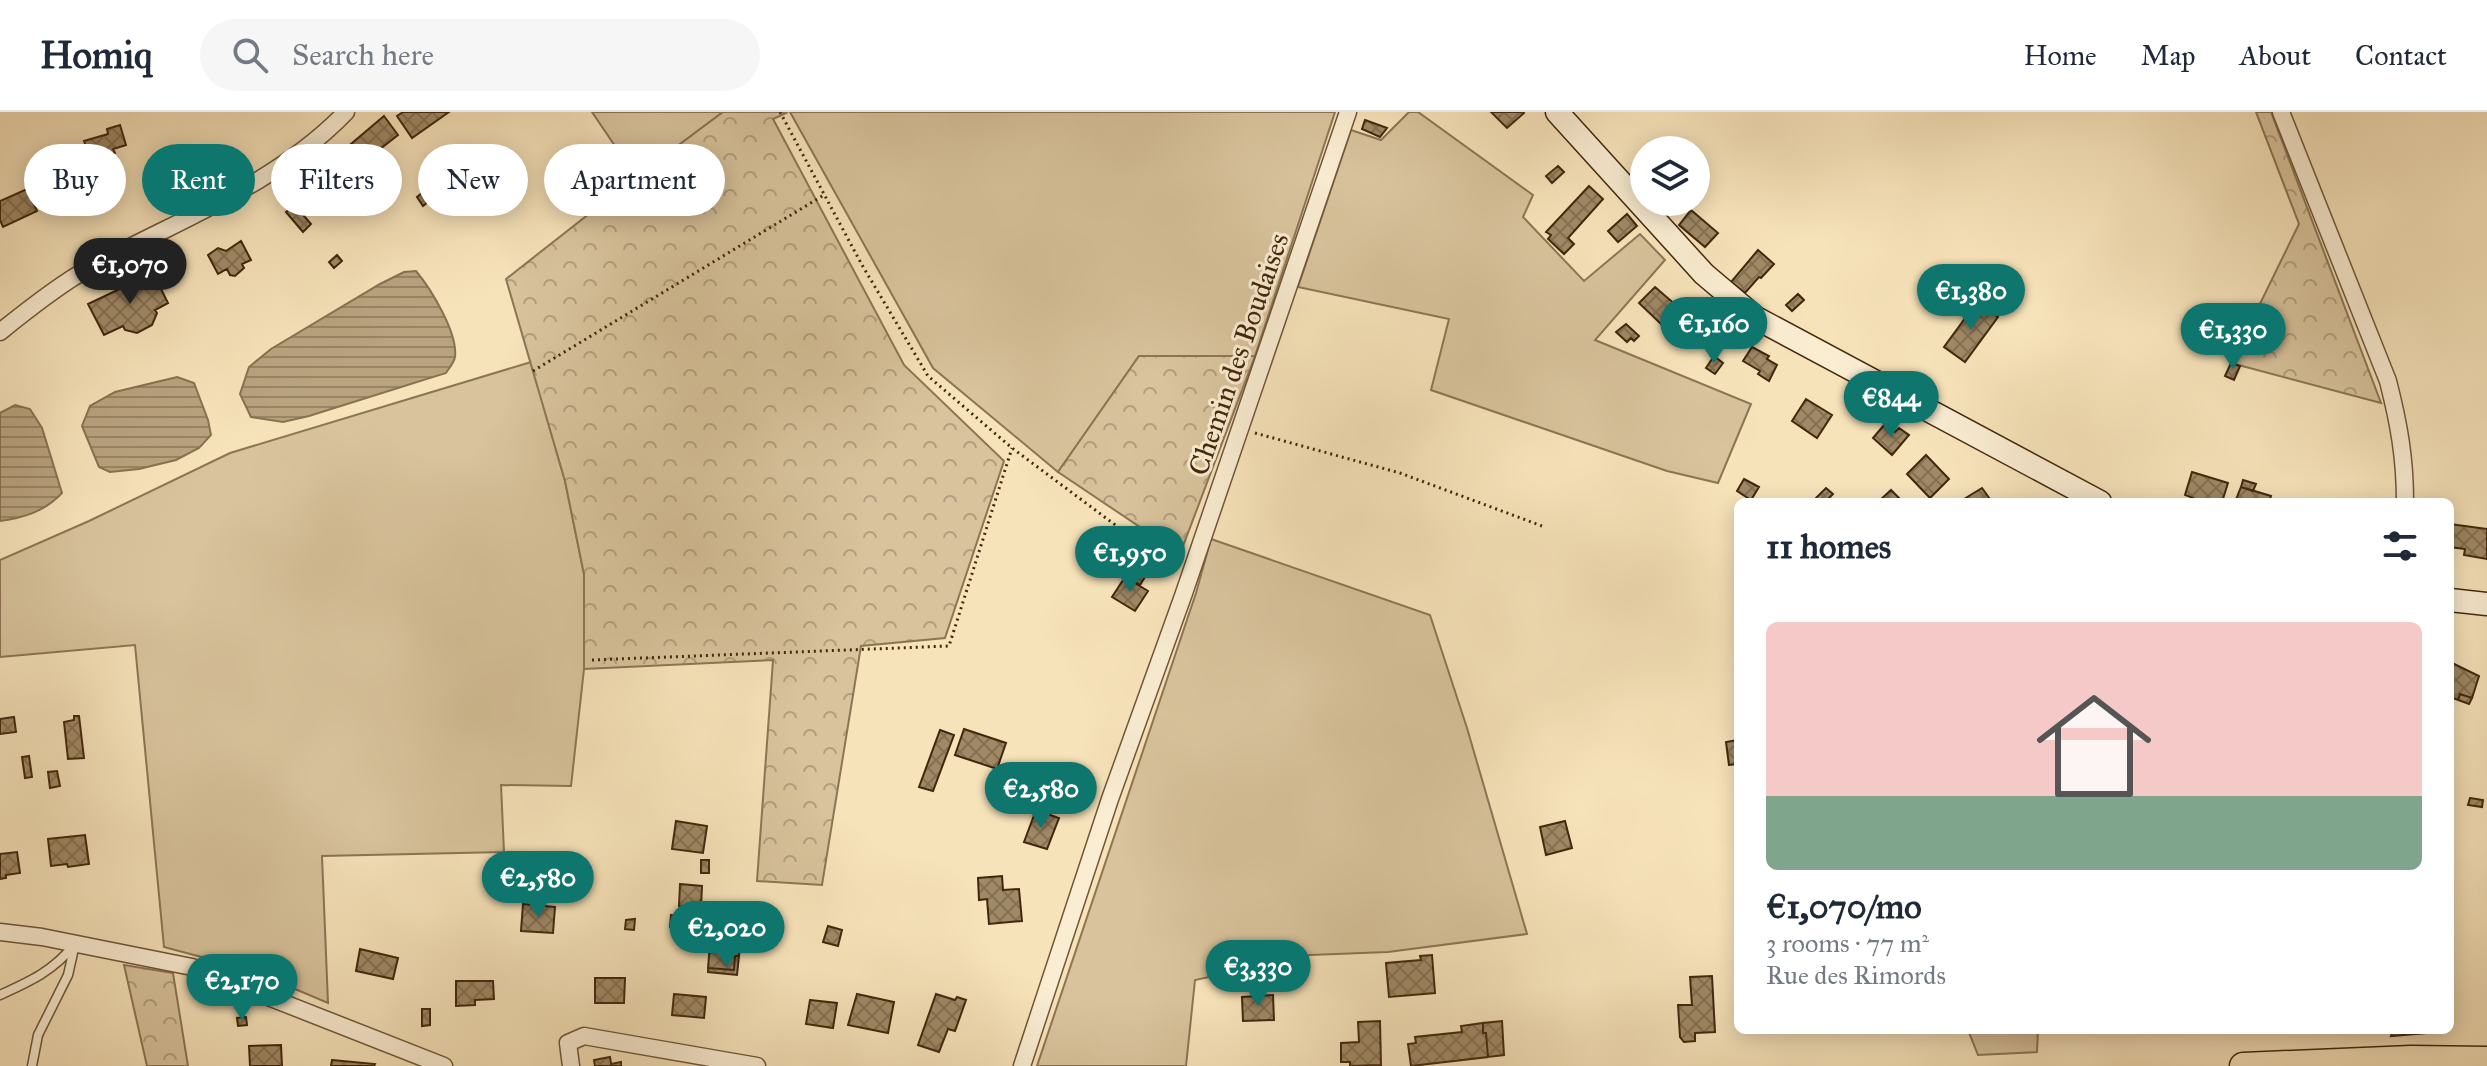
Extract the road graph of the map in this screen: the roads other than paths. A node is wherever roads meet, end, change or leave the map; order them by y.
1 (346, 112) edge
2 (1348, 112) edge
3 (1557, 112) edge
4 (2281, 112) edge
5 (0, 332) edge
6 (2093, 498) edge
7 (2405, 498) edge
8 (2454, 600) edge
9 (2487, 604) edge
10 (0, 932) edge
11 (75, 944) junction
12 (0, 995) edge
13 (2487, 1049) edge
14 (2411, 1059) junction
15 (2487, 1060) edge
16 (32, 1066) edge
17 (444, 1066) edge
18 (571, 1066) edge
19 (757, 1066) edge
20 (1022, 1066) edge
21 (2243, 1066) edge

1 - 5 street
2 - 20 street, Chemin des Boudaises
3 - 6 main road
4 - 7 street
8 - 9 main road
10 - 11 street
11 - 12 lane
11 - 16 lane
11 - 17 street
13 - 14 main road
14 - 15 main road
14 - 21 main road
18 - 19 street

